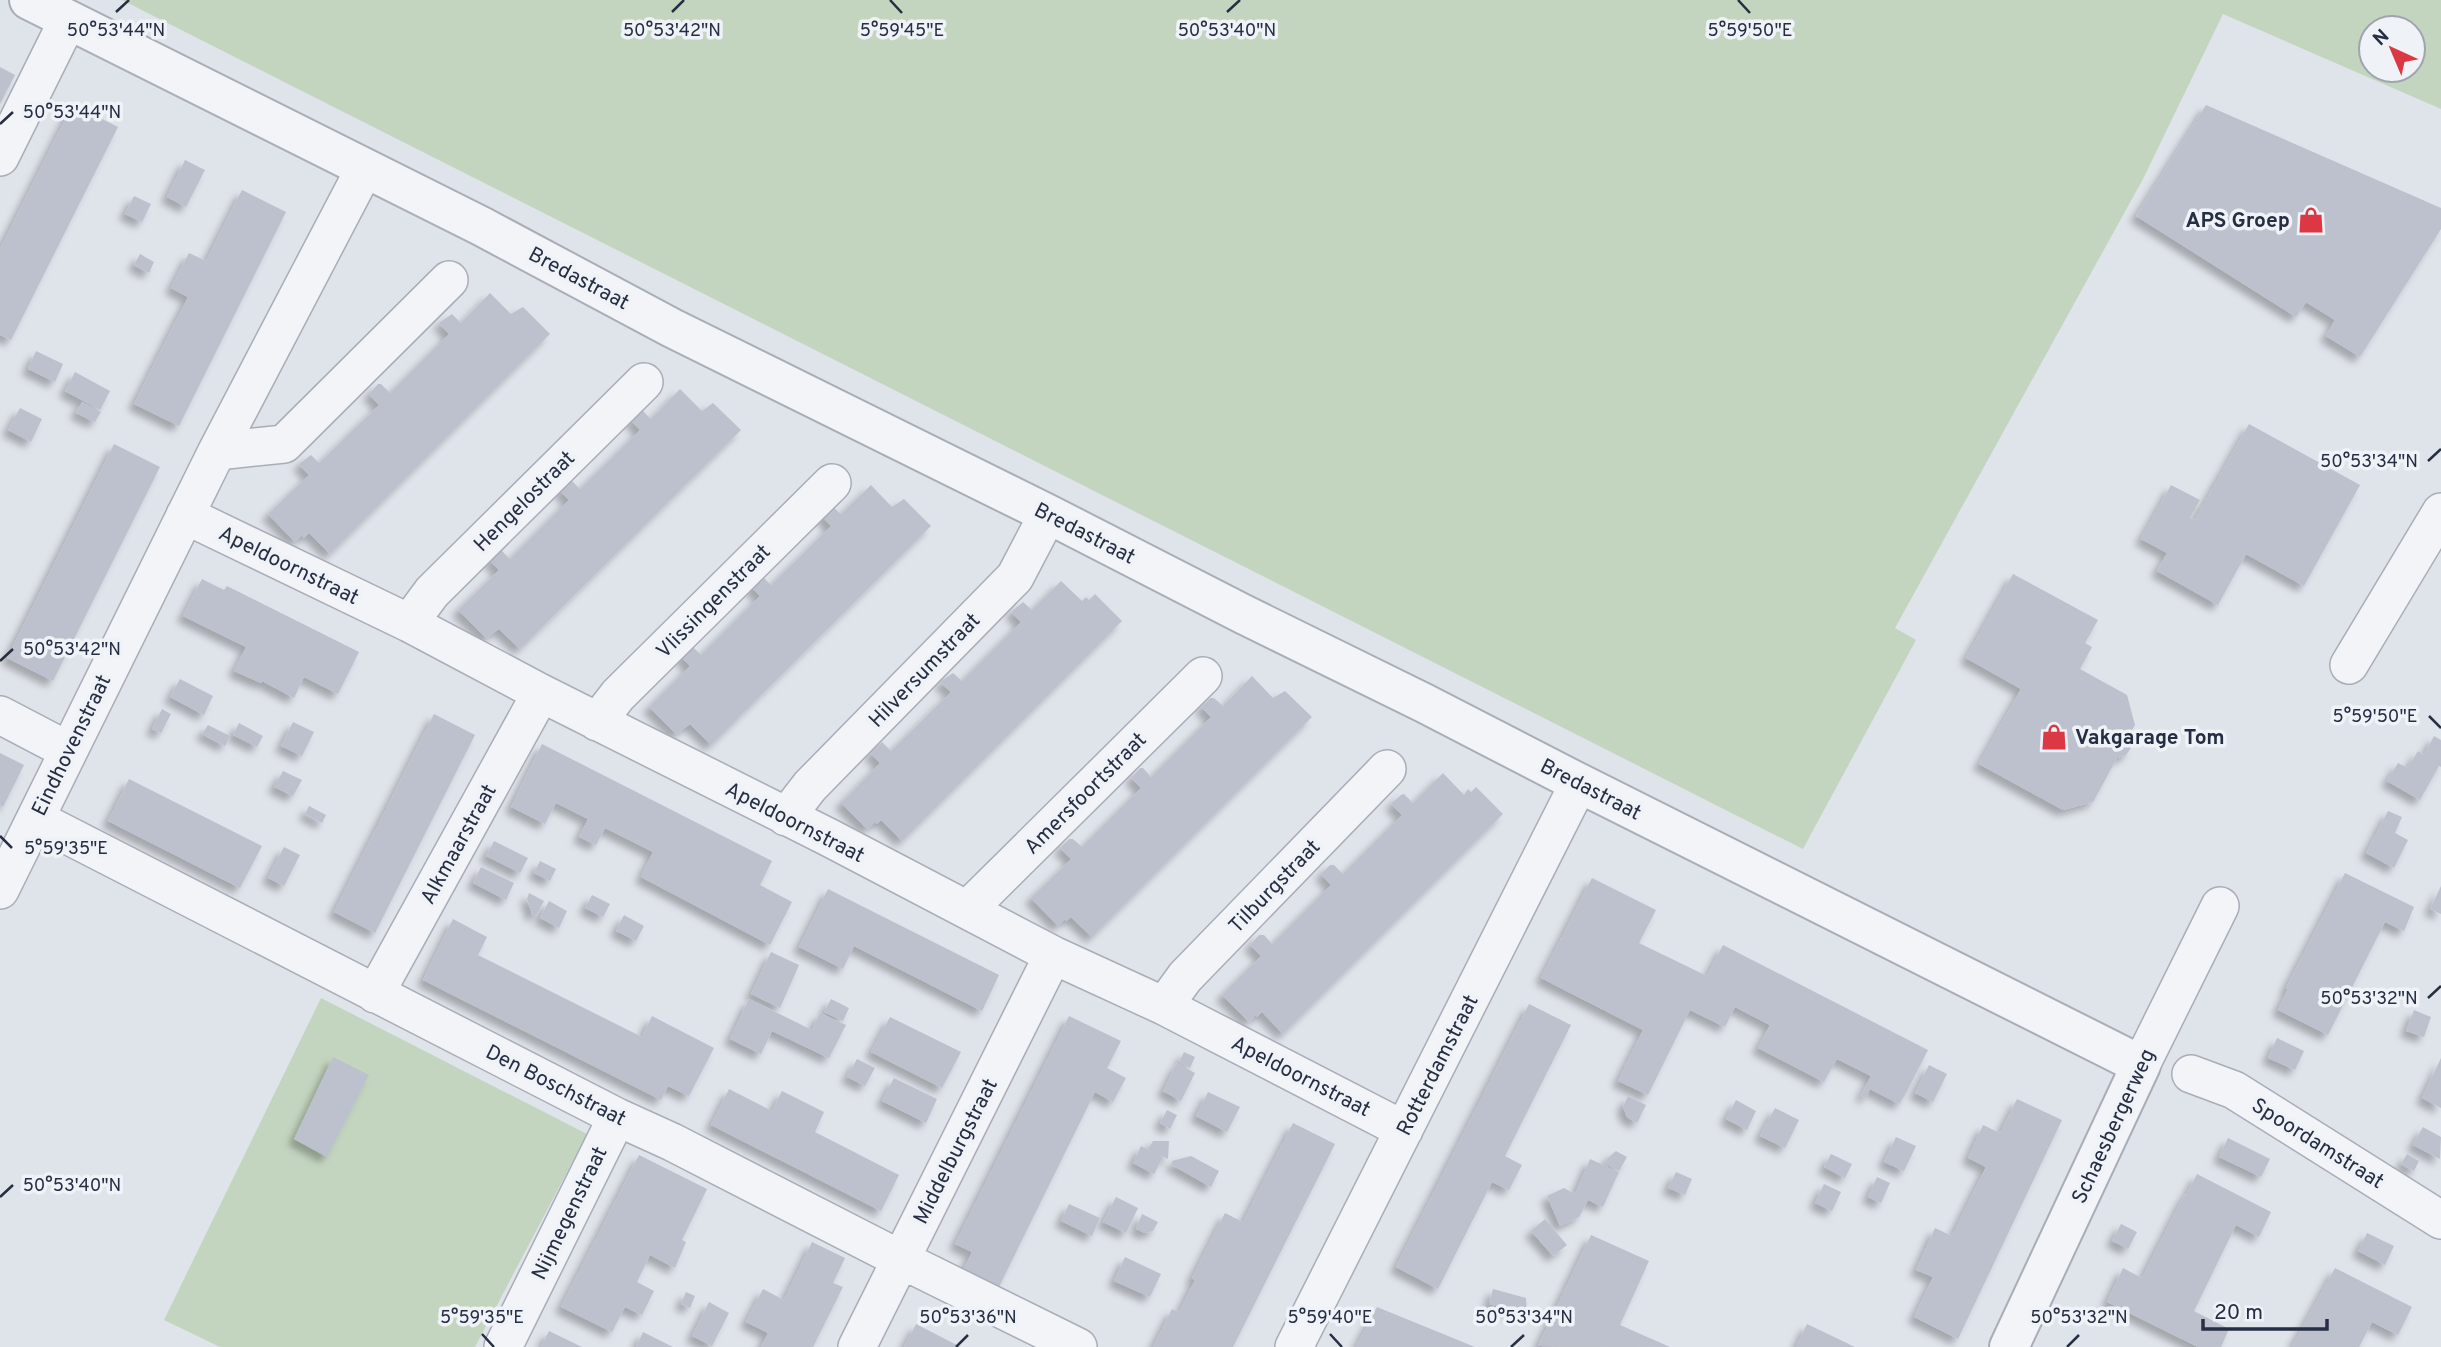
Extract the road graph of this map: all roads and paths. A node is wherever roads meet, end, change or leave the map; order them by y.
1 (29, 0) edge
2 (68, 20) junction
3 (0, 157) edge
4 (365, 167) junction
5 (449, 280) dead end
6 (644, 382) dead end
7 (217, 451) junction
8 (832, 483) dead end
9 (2441, 512) edge
10 (1048, 514) junction
11 (185, 515) junction
12 (409, 623) junction
13 (2349, 664) dead end
14 (1203, 676) dead end
15 (541, 694) junction
16 (0, 715) edge
17 (597, 722) junction
18 (67, 750) junction
19 (1387, 769) dead end
20 (1579, 783) junction
21 (786, 817) junction
22 (36, 819) junction
23 (0, 890) edge
24 (2220, 906) dead end
25 (967, 910) junction
26 (1053, 955) junction
27 (375, 994) junction
28 (1164, 1006) junction
29 (2141, 1065) junction
30 (2191, 1074) dead end
31 (617, 1117) junction
32 (1404, 1130) junction
33 (2441, 1220) edge
34 (900, 1259) junction
35 (503, 1347) edge
36 (857, 1347) edge
37 (1078, 1347) edge
38 (1294, 1347) edge
39 (2009, 1347) edge

1 - 2 street, Bredastraat
2 - 3 street
2 - 4 street, Bredastraat
4 - 7 street, Eindhovenstraat
4 - 10 street, Bredastraat
5 - 7 street
6 - 12 street, Hengelostraat
7 - 11 street, Eindhovenstraat
8 - 17 street, Vlissingenstraat
9 - 13 street
10 - 20 street, Bredastraat
10 - 21 street, Hilversumstraat
11 - 12 street, Apeldoornstraat
11 - 18 street, Eindhovenstraat
12 - 15 street, Apeldoornstraat
14 - 25 street, Amersfoortstraat
15 - 17 street, Apeldoornstraat
15 - 27 street, Alkmaarstraat
16 - 18 street
17 - 21 street, Apeldoornstraat
18 - 22 street, Eindhovenstraat
19 - 28 street, Tilburgstraat
20 - 29 street, Bredastraat
20 - 32 street, Rotterdamstraat
21 - 25 street, Apeldoornstraat
22 - 23 street, Eindhovenstraat
22 - 27 street, Den Boschstraat
24 - 29 street, Schaesbergerweg
25 - 26 street, Apeldoornstraat
26 - 28 street, Apeldoornstraat
26 - 34 street, Middelburgstraat
27 - 31 street, Den Boschstraat
28 - 32 street, Apeldoornstraat
29 - 39 street, Schaesbergerweg
30 - 33 street, Spoordamstraat
31 - 34 street, Den Boschstraat
31 - 35 street, Nijmegenstraat
32 - 38 street, Rotterdamstraat
34 - 36 street, Middelburgstraat
34 - 37 street, Den Boschstraat

